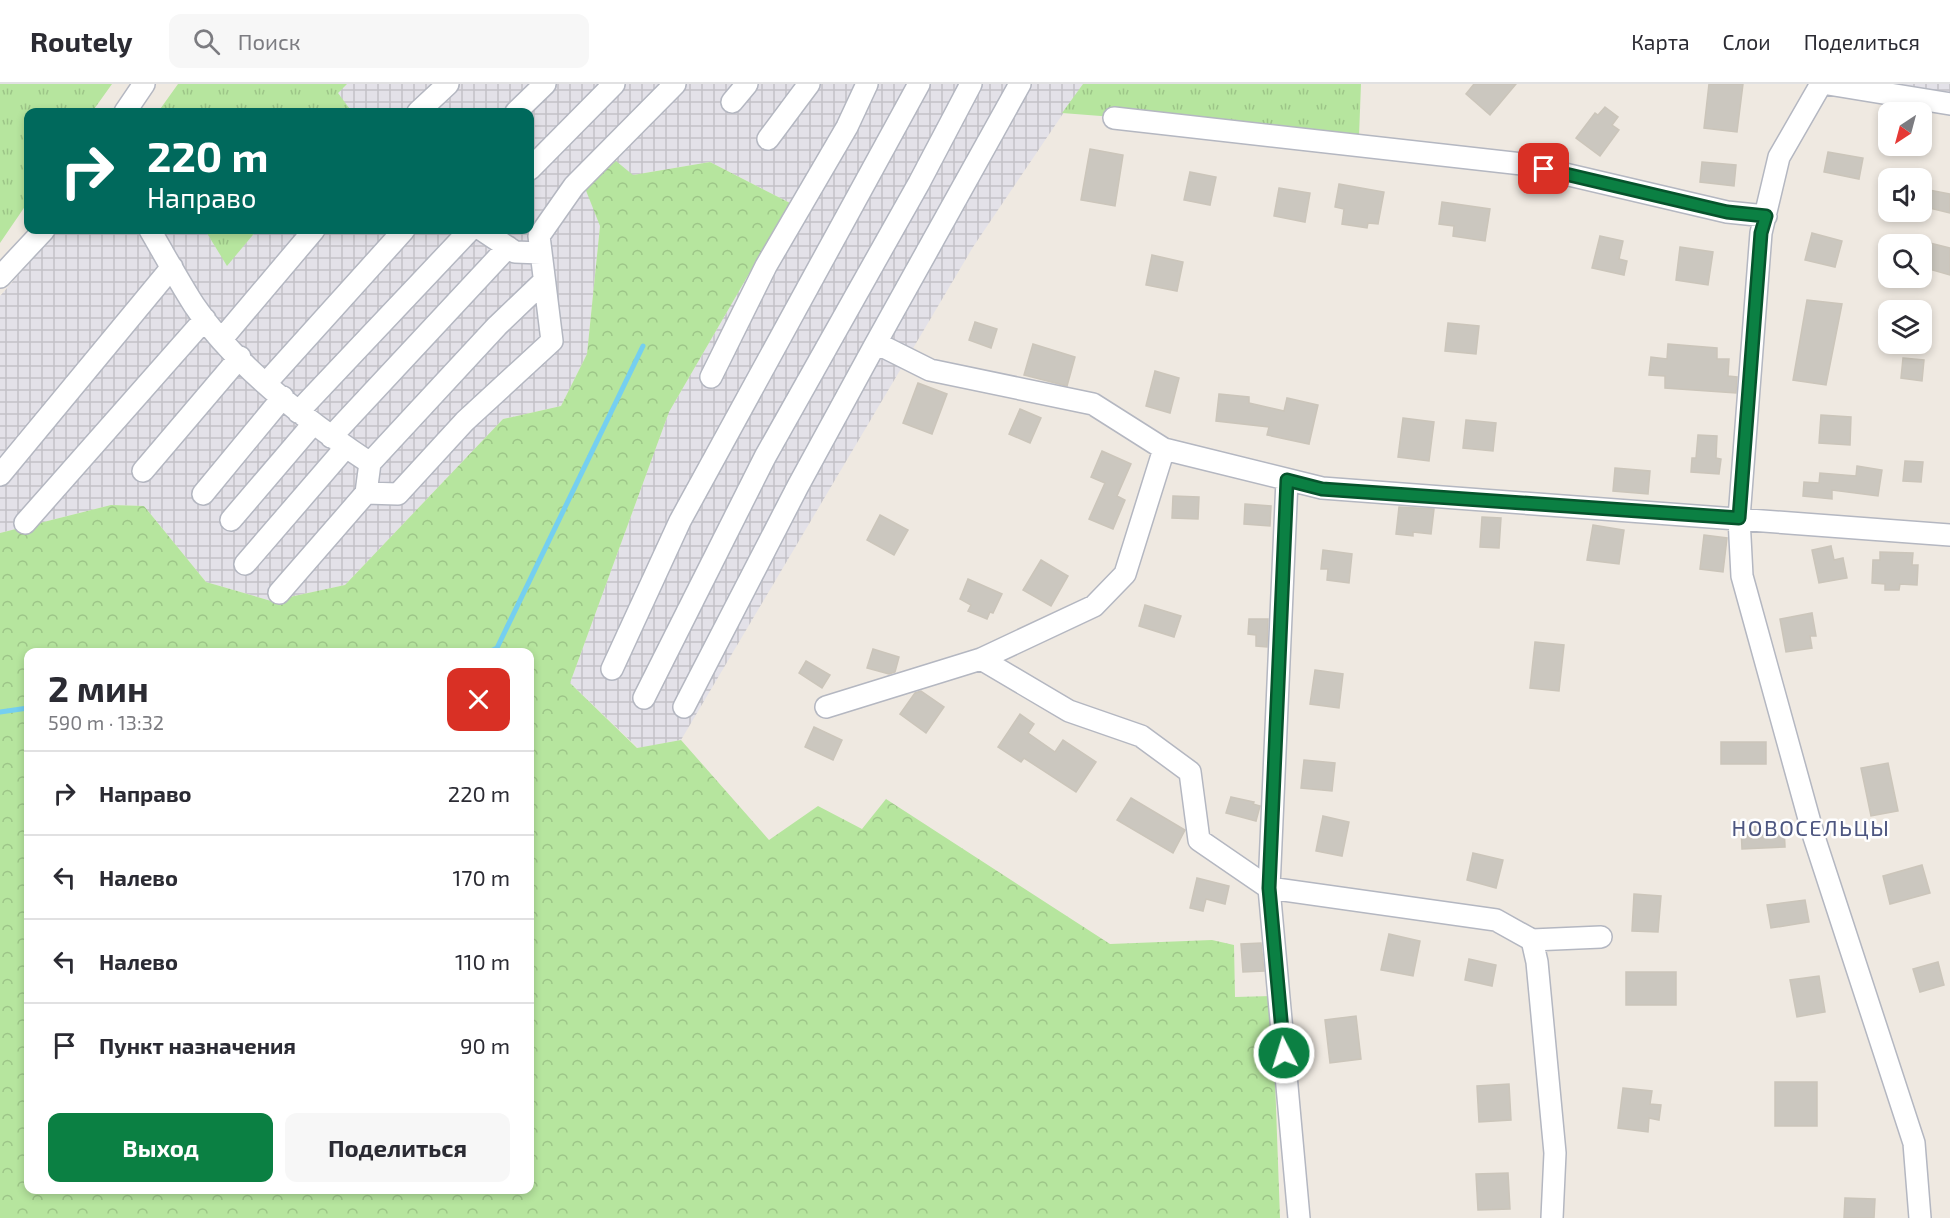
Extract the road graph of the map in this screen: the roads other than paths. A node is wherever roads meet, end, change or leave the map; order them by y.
1 (144, 84) edge
2 (448, 84) edge
3 (545, 84) edge
4 (614, 84) edge
5 (675, 84) edge
6 (747, 84) edge
7 (809, 84) edge
8 (867, 84) edge
9 (920, 84) edge
10 (971, 84) edge
11 (1020, 84) edge
12 (1821, 84) edge
13 (1828, 84) edge
14 (732, 102) dead end
15 (1950, 104) edge
16 (128, 108) edge
17 (422, 108) edge
18 (520, 108) edge
19 (1114, 118) dead end
20 (768, 139) dead end
21 (534, 165) edge
22 (1766, 216) junction
23 (40, 234) edge
24 (152, 234) edge
25 (311, 234) edge
26 (400, 234) edge
27 (466, 234) edge
28 (488, 234) edge
29 (508, 247) junction
30 (541, 253) junction
31 (172, 267) junction
32 (0, 277) edge
33 (544, 281) junction
34 (205, 319) junction
35 (221, 340) junction
36 (876, 343) junction
37 (240, 357) junction
38 (711, 377) dead end
39 (267, 382) junction
40 (298, 411) junction
41 (339, 442) junction
42 (1164, 449) junction
43 (370, 463) junction
44 (143, 471) dead end
45 (0, 475) edge
46 (1287, 480) junction
47 (366, 493) junction
48 (203, 494) dead end
49 (1739, 518) junction
50 (231, 520) dead end
51 (25, 523) dead end
52 (1950, 536) edge
53 (245, 564) dead end
54 (279, 593) dead end
55 (981, 659) junction
56 (612, 669) dead end
57 (644, 698) dead end
58 (684, 707) dead end
59 (826, 707) dead end
60 (1269, 888) junction
61 (1600, 937) dead end
62 (1532, 940) junction
63 (1299, 1218) edge
64 (1552, 1218) edge
65 (1920, 1218) edge

1 - 16 street
2 - 17 street
3 - 18 street
4 - 21 street
5 - 30 street
6 - 14 street
7 - 20 street
8 - 38 street
9 - 56 street
10 - 57 street
11 - 36 street
12 - 22 street
13 - 15 street
19 - 22 street
22 - 49 street
23 - 32 street
24 - 31 street
25 - 35 street
26 - 39 street
27 - 40 street
28 - 29 street
29 - 30 street
29 - 41 street
30 - 33 street
31 - 34 street
31 - 45 street
33 - 43 street
33 - 47 street
34 - 35 street
34 - 51 street
35 - 37 street
36 - 42 street
36 - 58 street
37 - 39 street
37 - 44 street
39 - 40 street
40 - 41 street
40 - 48 street
40 - 50 street
41 - 43 street
41 - 53 street
42 - 46 street
42 - 55 street
43 - 47 street
46 - 49 street
46 - 60 street
47 - 54 street
49 - 52 street
49 - 65 street
55 - 59 street
55 - 60 street
60 - 62 street
60 - 63 street
61 - 62 street
62 - 64 street

